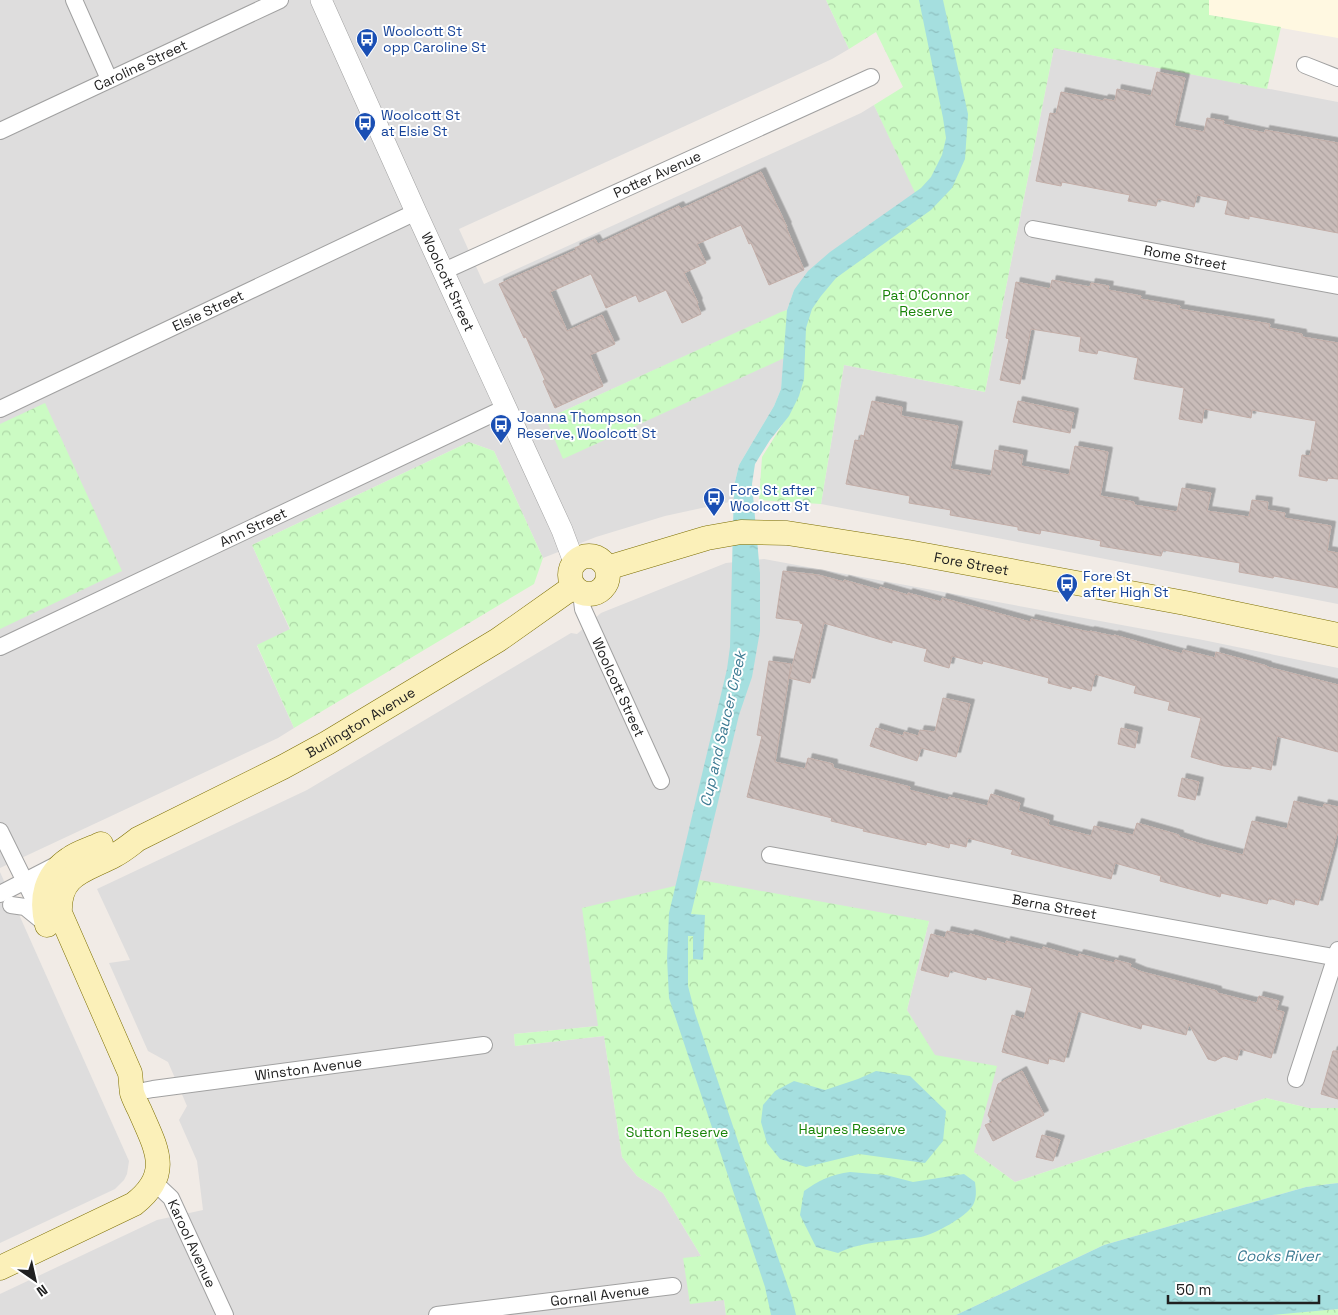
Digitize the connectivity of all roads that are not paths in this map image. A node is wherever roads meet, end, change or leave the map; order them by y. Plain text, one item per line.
1 (74, 0) edge
2 (280, 0) edge
3 (321, 0) edge
4 (1304, 65) dead end
5 (870, 77) dead end
6 (1338, 78) edge
7 (109, 79) junction
8 (0, 131) edge
9 (416, 212) junction
10 (1033, 229) dead end
11 (444, 271) junction
12 (1338, 286) edge
13 (505, 408) junction
14 (0, 409) edge
15 (574, 562) junction
16 (607, 568) junction
17 (577, 590) junction
18 (1338, 635) edge
19 (0, 647) edge
20 (661, 781) dead end
21 (0, 831) edge
22 (138, 839) junction
23 (770, 855) dead end
24 (43, 889) junction
25 (4, 903) edge
26 (46, 924) junction
27 (1337, 955) edge
28 (484, 1045) dead end
29 (1296, 1080) dead end
30 (132, 1094) junction
31 (154, 1182) junction
32 (0, 1268) edge
33 (673, 1286) dead end
34 (224, 1315) edge
35 (437, 1315) edge

1 - 7 street
2 - 7 street, Caroline Street
3 - 9 street, Woolcott Street
4 - 6 street
5 - 11 street, Potter Avenue
7 - 8 street, Caroline Street
9 - 11 street, Woolcott Street
9 - 14 street, Elsie Street
10 - 12 street, Rome Street
11 - 13 street, Woolcott Street
13 - 15 street, Woolcott Street
13 - 19 street, Ann Street
15 - 16 main road
15 - 17 main road
16 - 17 main road
16 - 18 main road, Fore Street
17 - 20 street, Woolcott Street
17 - 22 main road, Burlington Avenue
21 - 24 street
22 - 24 main road, Burlington Avenue
22 - 24 main road, Burlington Avenue
23 - 27 street, Berna Street
24 - 25 street, Burlington Avenue
24 - 26 main road
24 - 30 main road
25 - 26 street, Burlington Avenue
26 - 30 main road
27 - 29 street
28 - 30 street, Winston Avenue
30 - 31 main road
31 - 32 main road
31 - 34 street, Karool Avenue
33 - 35 street, Gornall Avenue

